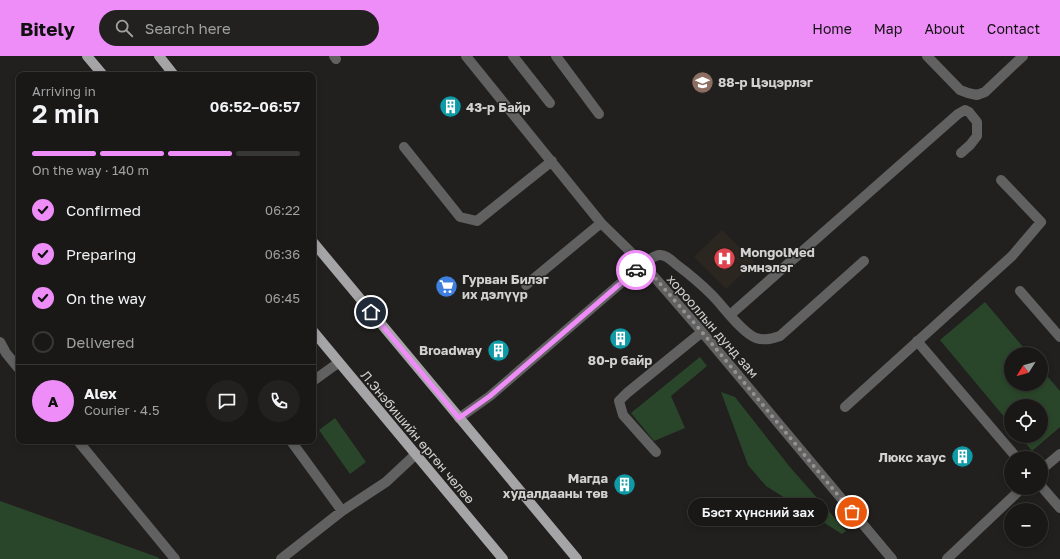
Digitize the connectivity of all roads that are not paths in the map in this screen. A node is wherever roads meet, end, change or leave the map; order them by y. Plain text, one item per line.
1 (87, 56) edge
2 (159, 56) edge
3 (466, 56) edge
4 (513, 56) edge
5 (556, 56) edge
6 (927, 56) edge
7 (1023, 56) edge
8 (100, 72) edge
9 (172, 72) edge
10 (550, 103) dead end
11 (600, 114) dead end
12 (404, 147) dead end
13 (961, 152) dead end
14 (552, 161) junction
15 (1001, 180) dead end
16 (602, 223) junction
17 (316, 246) edge
18 (864, 261) dead end
19 (643, 264) junction
20 (526, 285) dead end
21 (1020, 291) dead end
22 (730, 314) junction
23 (702, 332) junction
24 (316, 335) edge
25 (1060, 337) edge
26 (917, 341) junction
27 (0, 342) edge
28 (3, 355) edge
29 (338, 362) junction
30 (16, 366) edge
31 (316, 379) edge
32 (845, 407) dead end
33 (459, 418) junction
34 (80, 444) edge
35 (293, 444) edge
36 (1011, 451) edge
37 (656, 452) dead end
38 (416, 454) junction
39 (1060, 454) edge
40 (1048, 464) edge
41 (1048, 494) edge
42 (1015, 495) edge
43 (1060, 508) edge
44 (342, 511) junction
45 (285, 558) edge
46 (175, 559) edge
47 (503, 559) edge
48 (577, 559) edge
49 (892, 559) edge
50 (946, 559) edge

1 - 8 main road
2 - 9 main road
3 - 14 street, хорооллын дунд зам
4 - 10 street
5 - 11 street
6 - 7 street
12 - 14 street
13 - 22 street
14 - 16 street, хорооллын дунд зам
15 - 26 street
16 - 19 street, хорооллын дунд зам
16 - 20 street
17 - 33 main road
18 - 22 street
19 - 22 street
19 - 23 street, хорооллын дунд зам
19 - 33 street
21 - 25 street
23 - 37 street
23 - 49 street, хорооллын дунд зам
24 - 29 main road, Л.Энэбишийн өргөн чөлөө
26 - 32 street
26 - 36 street
27 - 28 street
28 - 30 street
29 - 31 street
29 - 38 main road, Л.Энэбишийн өргөн чөлөө
33 - 48 main road
34 - 46 street
35 - 44 street
38 - 44 street
38 - 47 main road, Л.Энэбишийн өргөн чөлөө
39 - 40 street
41 - 43 street
42 - 50 street
44 - 45 street

